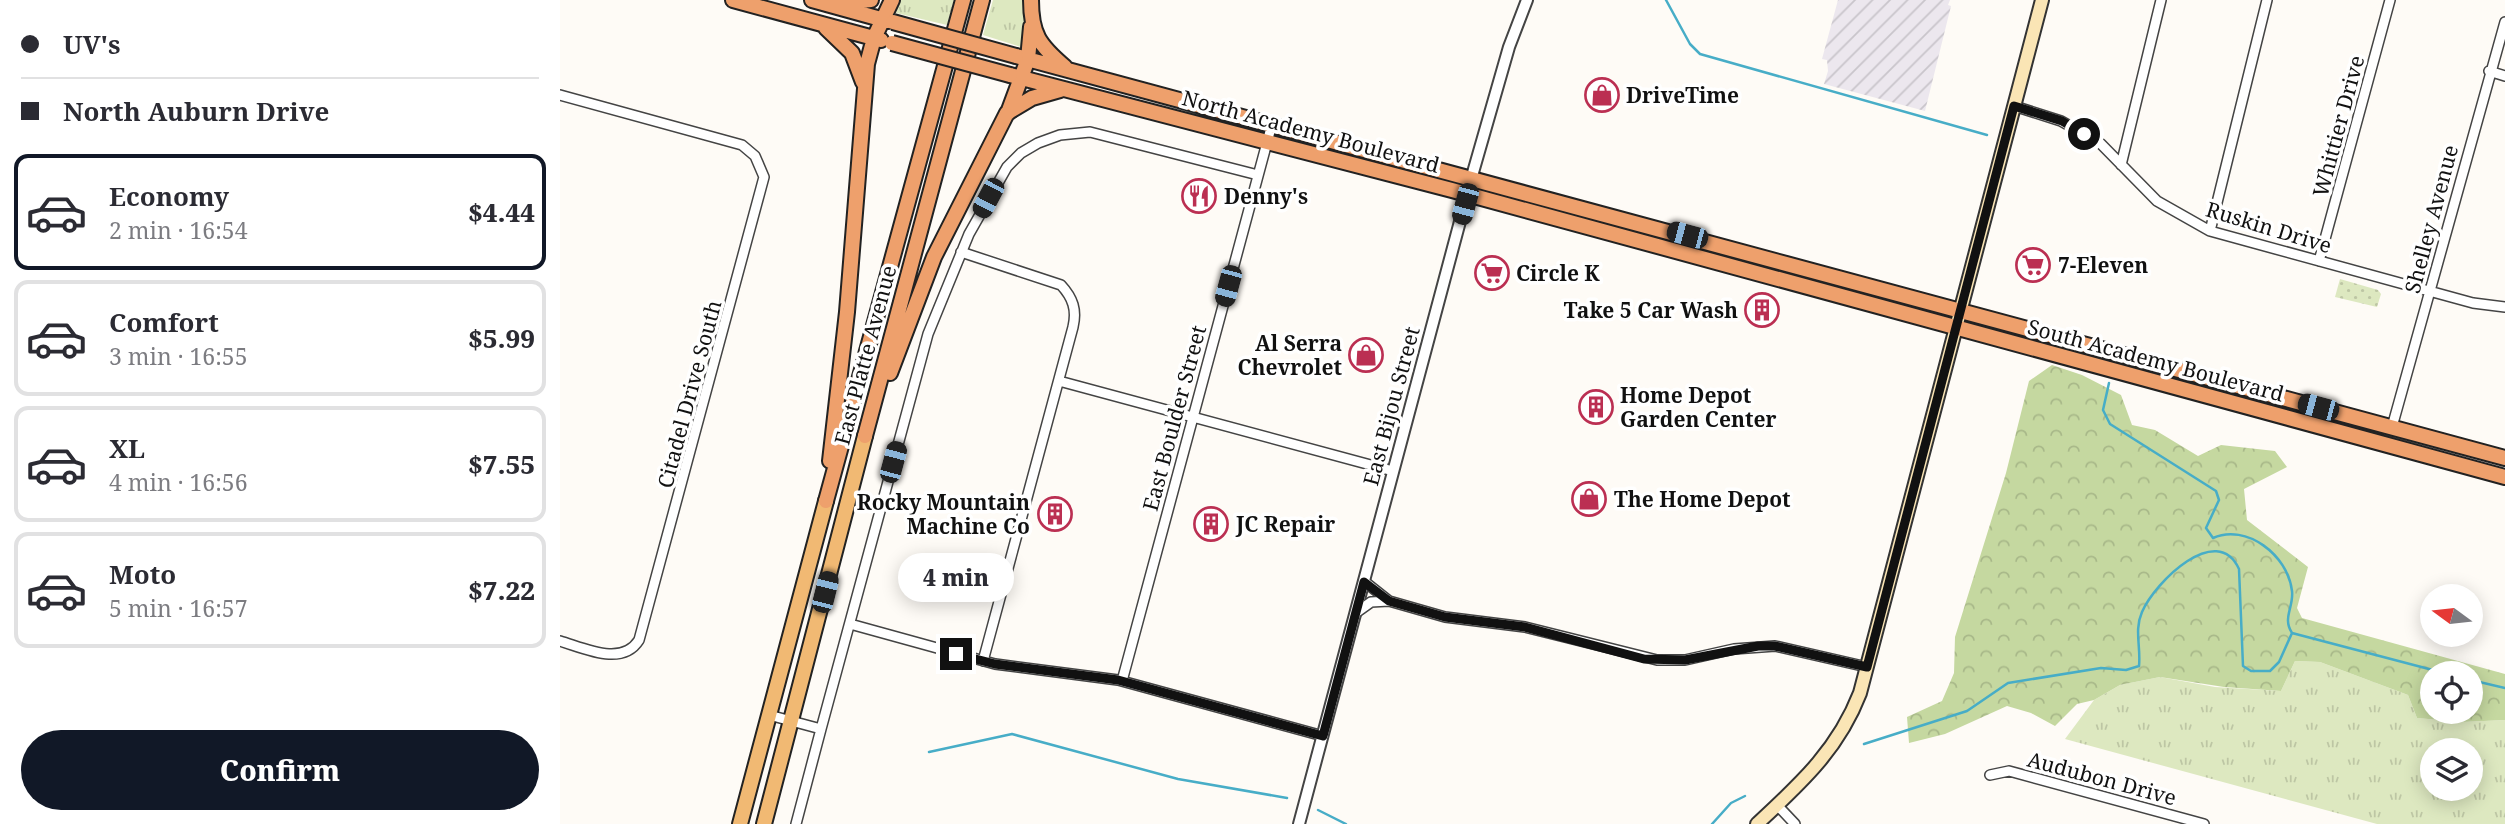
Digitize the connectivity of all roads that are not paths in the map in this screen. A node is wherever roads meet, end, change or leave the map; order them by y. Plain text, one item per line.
1 (733, 0) edge
2 (812, 0) edge
3 (871, 0) edge
4 (892, 0) edge
5 (963, 0) edge
6 (982, 0) edge
7 (1031, 0) edge
8 (1527, 0) edge
9 (2042, 0) edge
10 (2161, 0) edge
11 (2267, 0) edge
12 (2390, 0) edge
13 (828, 4) junction
14 (888, 21) junction
15 (2505, 22) edge
16 (822, 24) junction
17 (1031, 27) junction
18 (874, 38) junction
19 (1022, 57) junction
20 (1069, 70) junction
21 (2489, 71) junction
22 (1016, 76) junction
23 (2505, 76) edge
24 (865, 87) junction
25 (1063, 89) junction
26 (560, 95) edge
27 (2014, 106) junction
28 (1007, 113) junction
29 (1272, 124) junction
30 (1267, 141) junction
31 (2121, 165) junction
32 (1258, 175) junction
33 (1472, 177) junction
34 (1468, 194) junction
35 (2210, 231) junction
36 (961, 252) junction
37 (2319, 261) junction
38 (2429, 291) junction
39 (2505, 307) edge
40 (1962, 311) junction
41 (1958, 328) junction
42 (1059, 381) junction
43 (1193, 417) junction
44 (2392, 427) junction
45 (865, 436) junction
46 (2505, 458) edge
47 (1394, 471) junction
48 (2505, 477) edge
49 (826, 501) junction
50 (1364, 582) junction
51 (1389, 601) junction
52 (1357, 612) junction
53 (850, 624) junction
54 (560, 641) edge
55 (983, 661) junction
56 (1867, 667) junction
57 (1122, 681) junction
58 (769, 715) junction
59 (792, 721) junction
60 (821, 729) junction
61 (1323, 736) junction
62 (1990, 775) dead end
63 (1777, 805) junction
64 (740, 824) edge
65 (764, 824) edge
66 (796, 824) edge
67 (1299, 824) edge
68 (1757, 824) edge
69 (1795, 824) edge
70 (2204, 824) edge

1 - 16 highway, North Academy Boulevard
2 - 13 highway, North Academy Boulevard
3 - 13 highway
4 - 14 highway
5 - 49 highway, East Platte Avenue
6 - 45 highway, East Platte Avenue
7 - 17 highway
8 - 33 street, East Bijou Street
9 - 27 main road
10 - 31 street
11 - 35 street
12 - 37 street, Whittier Drive
13 - 14 highway, North Academy Boulevard
14 - 18 highway
14 - 19 highway, North Academy Boulevard, bridge
15 - 21 street, Shelley Avenue
16 - 18 highway, North Academy Boulevard
16 - 24 highway
17 - 19 highway
17 - 20 highway
18 - 22 highway, North Academy Boulevard, bridge
18 - 24 highway
19 - 20 highway, North Academy Boulevard
19 - 22 highway
20 - 29 highway, North Academy Boulevard
21 - 23 street
21 - 38 street, Shelley Avenue
22 - 25 highway, North Academy Boulevard
22 - 28 highway
24 - 49 highway
25 - 28 highway
25 - 30 highway, North Academy Boulevard
26 - 54 street, Citadel Drive South
27 - 31 street, Ruskin Drive
27 - 40 main road
28 - 45 highway
29 - 30 street, East Boulder Street
29 - 33 highway, North Academy Boulevard
30 - 32 street, East Boulder Street
30 - 34 highway, North Academy Boulevard
31 - 35 street, Ruskin Drive
32 - 36 street
32 - 43 street, East Boulder Street
33 - 34 street, East Bijou Street
33 - 40 highway, North Academy Boulevard
34 - 41 highway, North Academy Boulevard
34 - 47 street, East Bijou Street
35 - 37 street, Ruskin Drive
36 - 42 street
36 - 53 street
37 - 38 street, Ruskin Drive
38 - 39 street, Ruskin Drive
38 - 44 street, Shelley Avenue
40 - 41 main road
40 - 44 highway, South Academy Boulevard
41 - 48 highway, South Academy Boulevard
41 - 56 main road
42 - 43 street
42 - 55 street
43 - 47 street
43 - 57 street, East Boulder Street
44 - 46 highway, South Academy Boulevard
45 - 59 main road, East Platte Avenue
47 - 50 street, East Bijou Street
49 - 58 main road, East Platte Avenue
50 - 51 street
50 - 52 street, East Bijou Street
51 - 52 street
51 - 56 street
52 - 61 street, East Bijou Street
53 - 55 street
53 - 60 street
55 - 57 street
56 - 63 main road
57 - 61 street
58 - 59 street
58 - 64 main road, East Platte Avenue
59 - 60 street
59 - 65 main road, East Platte Avenue
60 - 66 street
61 - 67 street, East Bijou Street
62 - 70 street, Audubon Drive
63 - 68 main road
63 - 69 street

